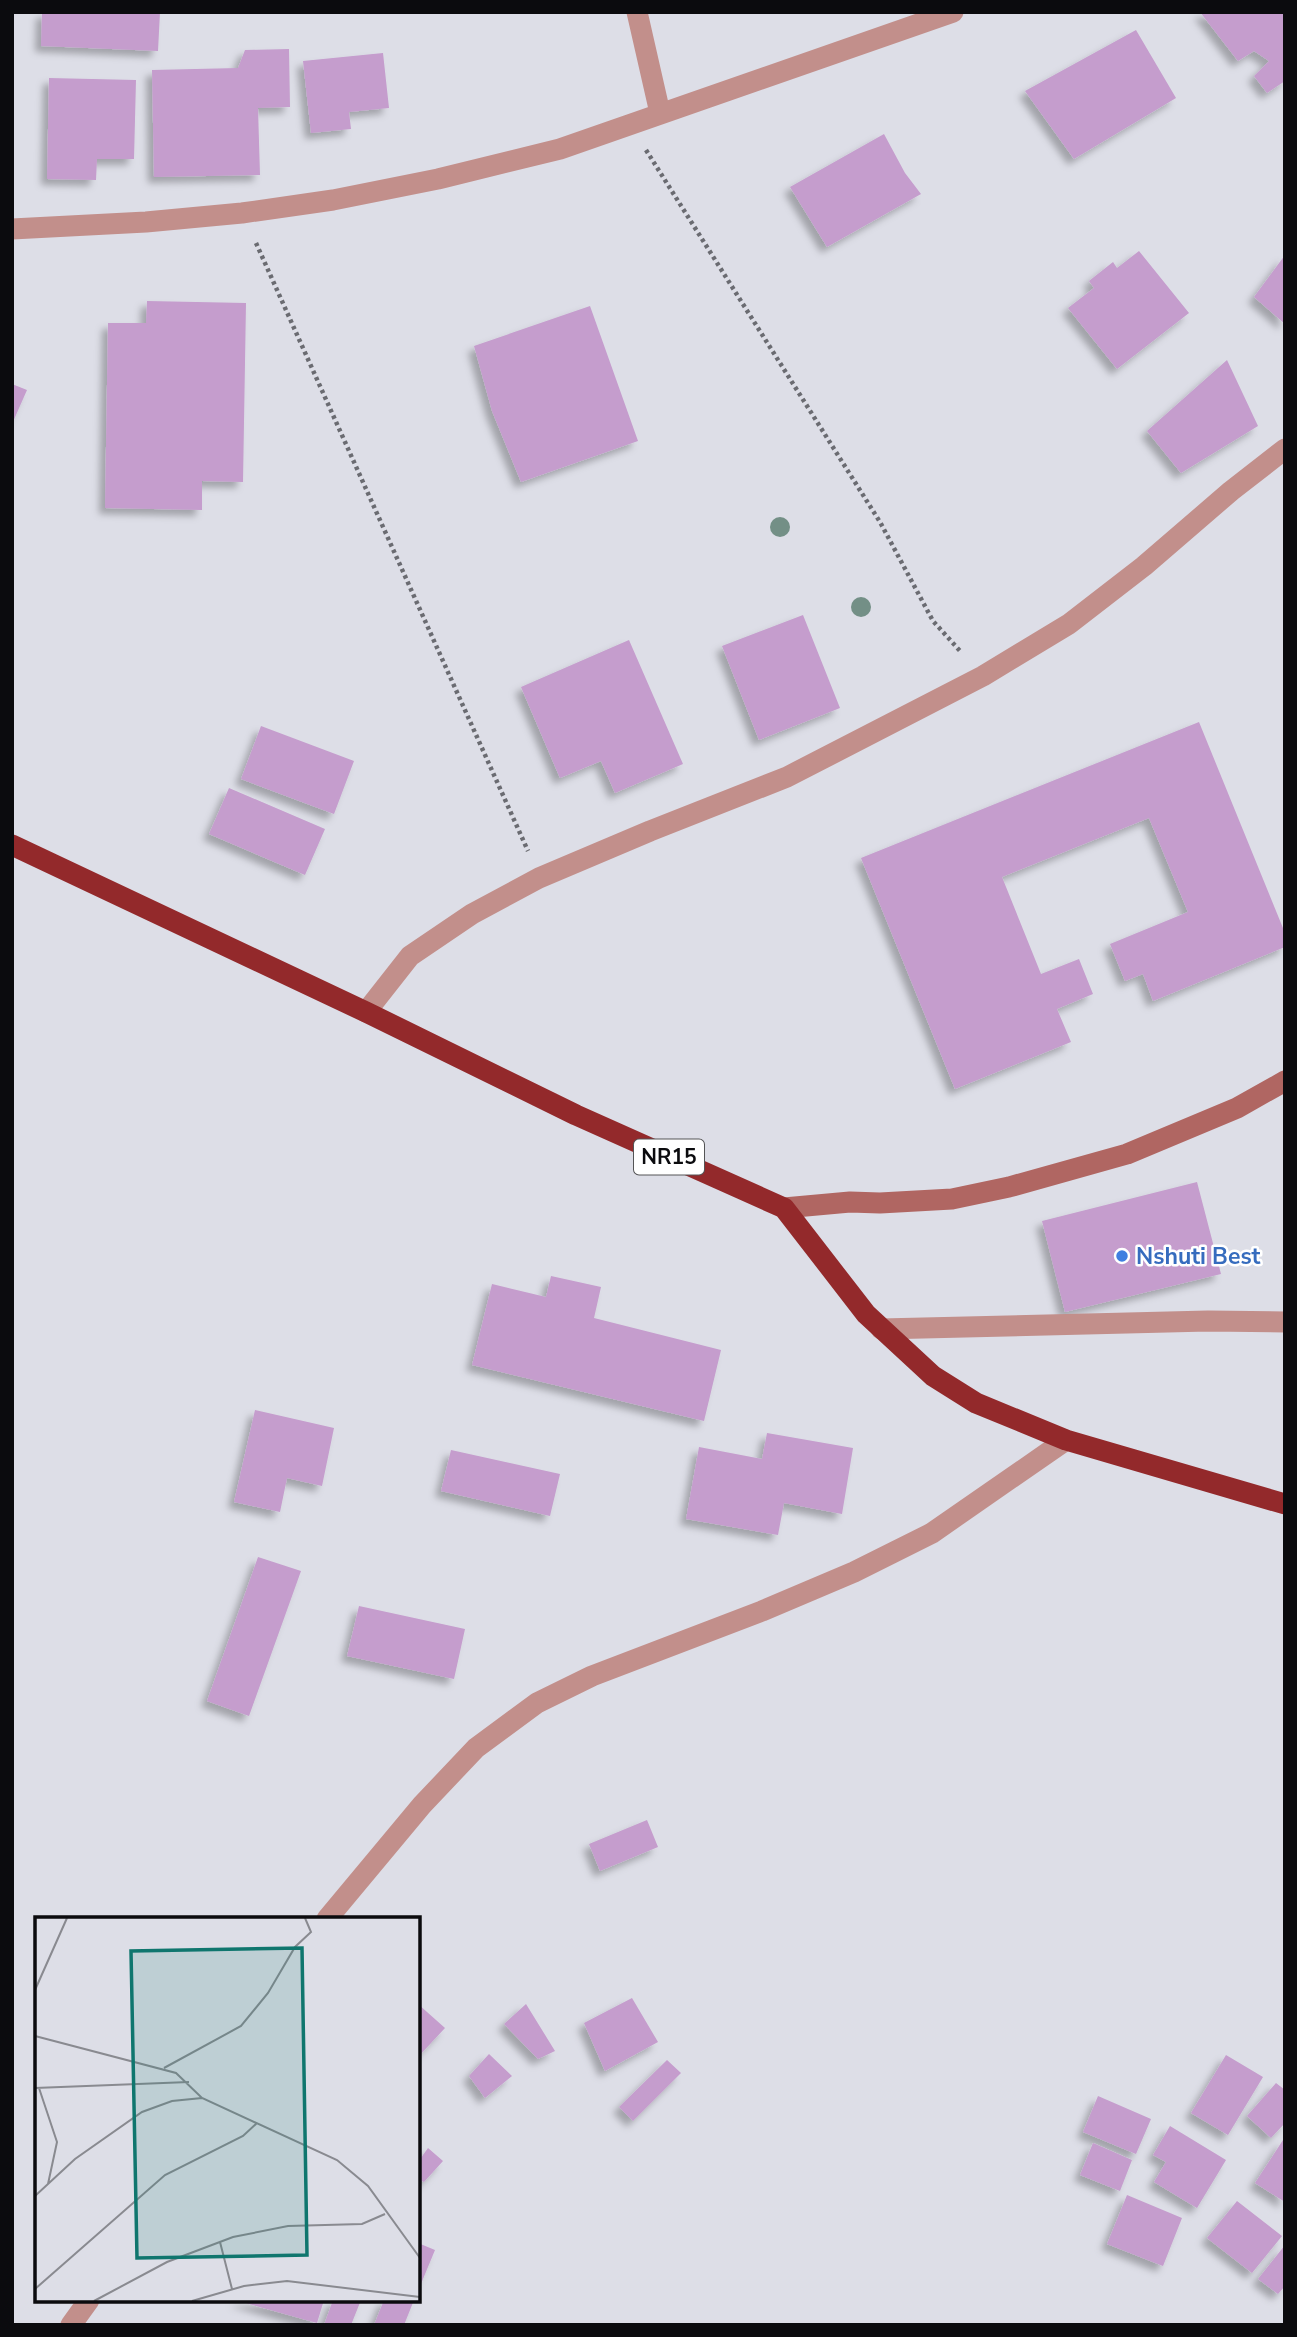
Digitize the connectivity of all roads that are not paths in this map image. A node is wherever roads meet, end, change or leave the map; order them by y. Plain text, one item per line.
1 (637, 12) edge
2 (953, 12) edge
3 (660, 113) junction
4 (12, 229) edge
5 (1285, 449) edge
6 (12, 845) edge
7 (366, 1012) junction
8 (1285, 1081) edge
9 (784, 1208) junction
10 (1285, 1322) edge
11 (881, 1329) junction
12 (1066, 1440) junction
13 (1285, 1504) edge
14 (329, 1917) edge
15 (88, 2302) edge
16 (71, 2325) edge

1 - 3 street
2 - 3 street
3 - 4 street
5 - 7 street
6 - 7 highway, NR15
7 - 9 highway, NR15
8 - 9 street
9 - 11 highway, NR15
10 - 11 street
11 - 12 highway, NR15
12 - 13 highway, NR15
12 - 14 street
15 - 16 street

